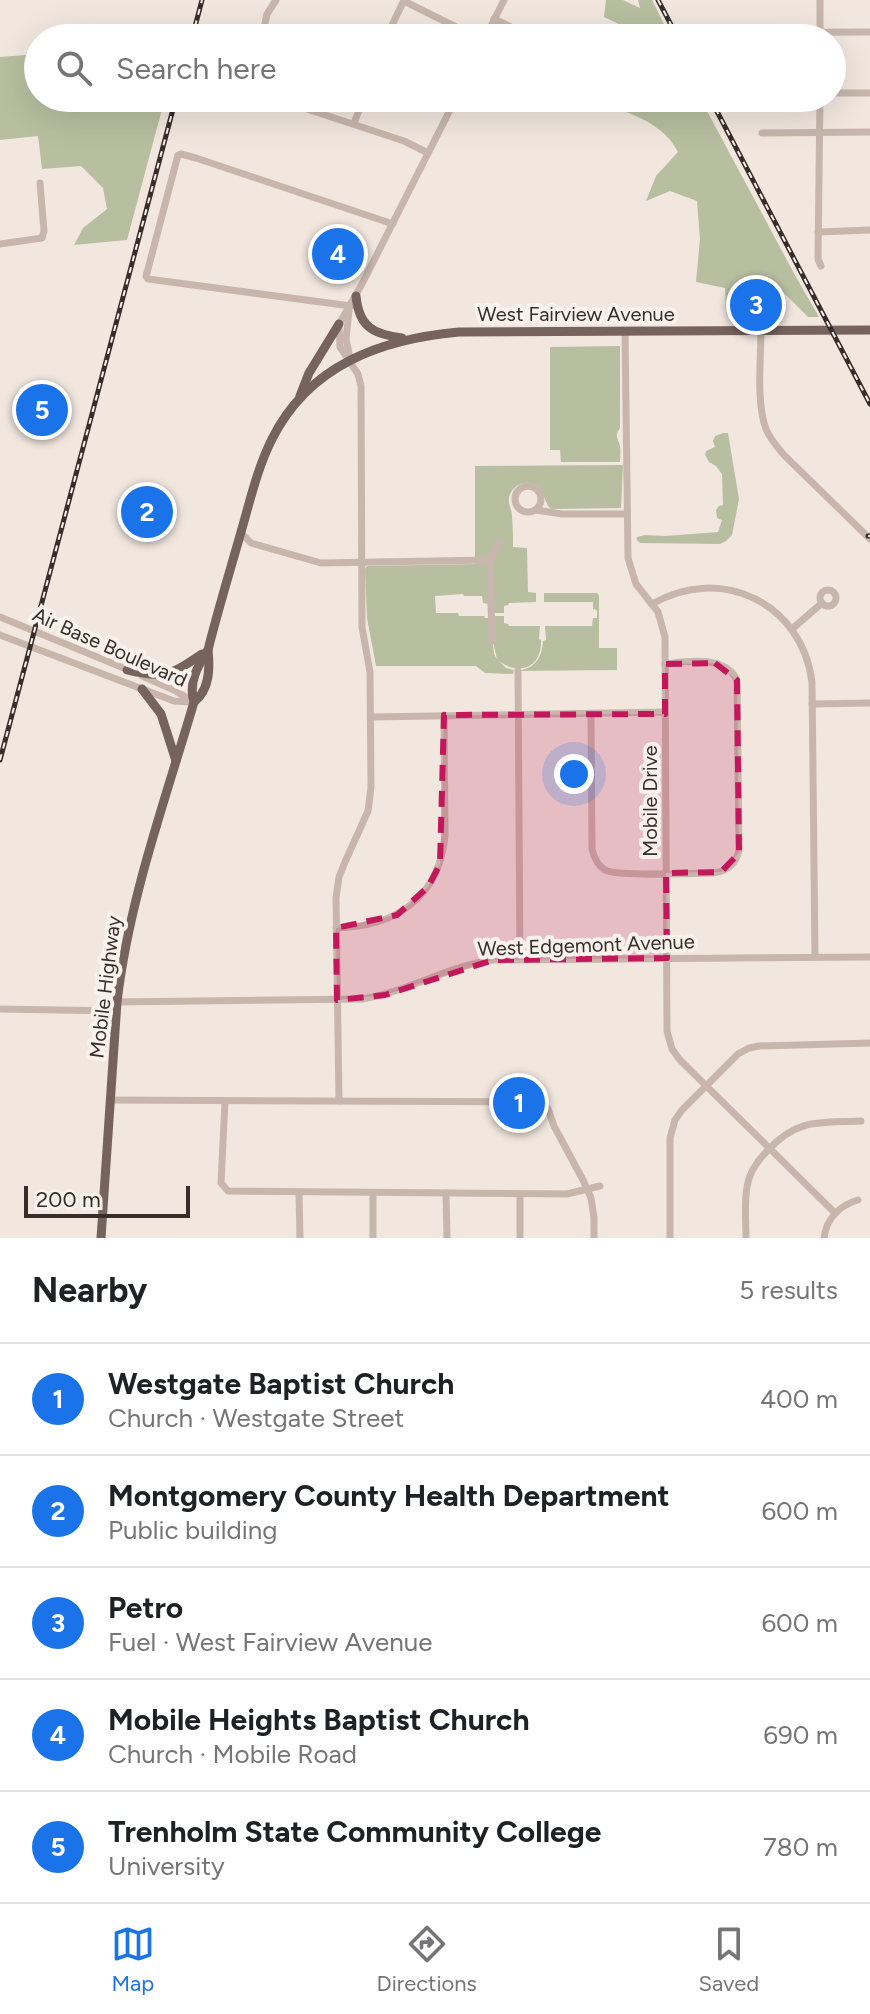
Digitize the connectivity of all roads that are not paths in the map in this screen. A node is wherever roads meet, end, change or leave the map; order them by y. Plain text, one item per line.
1 (276, 0) edge
2 (404, 0) edge
3 (504, 0) edge
4 (820, 0) edge
5 (494, 19) junction
6 (265, 24) edge
7 (393, 24) edge
8 (451, 24) edge
9 (492, 24) edge
10 (505, 24) edge
11 (820, 24) edge
12 (870, 32) edge
13 (846, 33) edge
14 (846, 93) edge
15 (870, 93) edge
16 (317, 112) edge
17 (358, 112) edge
18 (449, 112) edge
19 (820, 112) edge
20 (354, 123) junction
21 (819, 132) junction
22 (870, 132) edge
23 (762, 133) dead end
24 (428, 153) junction
25 (40, 183) dead end
26 (393, 224) junction
27 (870, 230) edge
28 (818, 232) junction
29 (0, 244) edge
30 (821, 266) dead end
31 (352, 304) junction
32 (339, 324) junction
33 (761, 330) junction
34 (870, 330) edge
35 (625, 331) junction
36 (410, 339) junction
37 (350, 360) junction
38 (299, 399) junction
39 (536, 510) dead end
40 (627, 514) junction
41 (241, 533) junction
42 (870, 539) edge
43 (499, 543) dead end
44 (490, 560) junction
45 (362, 563) junction
46 (822, 603) dead end
47 (652, 604) junction
48 (3, 618) edge
49 (792, 629) junction
50 (1, 635) edge
51 (492, 641) dead end
52 (208, 650) junction
53 (665, 664) junction
54 (127, 670) junction
55 (518, 671) dead end
56 (142, 689) junction
57 (194, 702) junction
58 (870, 703) edge
59 (812, 704) junction
60 (665, 712) junction
61 (591, 714) junction
62 (444, 715) junction
63 (518, 715) junction
64 (371, 717) junction
65 (176, 762) junction
66 (666, 873) junction
67 (336, 928) junction
68 (815, 957) junction
69 (870, 957) edge
70 (667, 958) junction
71 (520, 959) junction
72 (337, 1000) junction
73 (117, 1007) junction
74 (0, 1009) edge
75 (870, 1043) edge
76 (706, 1085) junction
77 (110, 1100) junction
78 (225, 1101) junction
79 (339, 1101) junction
80 (861, 1121) dead end
81 (770, 1148) junction
82 (600, 1186) dead end
83 (587, 1190) junction
84 (299, 1193) junction
85 (373, 1193) junction
86 (446, 1193) junction
87 (520, 1194) junction
88 (858, 1200) dead end
89 (835, 1213) junction
90 (101, 1238) edge
91 (300, 1238) edge
92 (373, 1238) edge
93 (447, 1238) edge
94 (520, 1238) edge
95 (594, 1238) edge
96 (670, 1238) edge
97 (746, 1238) edge
98 (824, 1238) edge

1 - 6 street
2 - 7 street
2 - 8 street
3 - 5 street
4 - 11 street
5 - 9 street
5 - 10 street
12 - 13 street
14 - 15 street
16 - 20 street
17 - 20 street
18 - 24 street
19 - 21 street
20 - 24 street
21 - 22 street
21 - 23 street
21 - 28 street
24 - 26 street
25 - 29 street
26 - 31 street
26 - 31 street
27 - 28 street
28 - 30 street
31 - 32 street
31 - 36 main road
31 - 37 street
32 - 37 street
32 - 38 main road
33 - 34 main road, West Fairview Avenue
33 - 35 main road, West Fairview Avenue
33 - 42 street
35 - 36 main road, West Fairview Avenue
35 - 40 street, Mobile Drive
36 - 37 main road, West Fairview Avenue
37 - 38 main road, West Fairview Avenue
37 - 45 street
38 - 41 main road, Mobile Highway
39 - 40 street
40 - 47 street, Mobile Drive
41 - 45 street
41 - 52 main road, Mobile Highway
43 - 44 street
44 - 45 street
44 - 51 street
45 - 64 street
46 - 49 street
47 - 49 street
47 - 53 street, Mobile Drive
48 - 54 street, Air Base Boulevard
49 - 59 street
50 - 56 street, Air Base Boulevard
52 - 54 main road
52 - 57 main road, Mobile Highway
53 - 60 street, Mobile Drive
53 - 66 street
54 - 57 street, Air Base Boulevard
55 - 63 street
56 - 57 street, Air Base Boulevard
56 - 65 main road
57 - 65 main road, Mobile Highway
58 - 59 street
59 - 68 street
60 - 61 street
60 - 66 street, Mobile Drive
61 - 63 street
61 - 66 street
62 - 63 street
62 - 64 street
62 - 67 street
63 - 71 street
64 - 67 street
65 - 73 main road, Mobile Highway
66 - 70 street, Mobile Drive
67 - 72 street
68 - 69 street, West Edgemont Avenue
68 - 70 street, West Edgemont Avenue
70 - 71 street, West Edgemont Avenue
70 - 76 street, Mobile Drive
71 - 72 street, West Edgemont Avenue
72 - 73 street, West Edgemont Avenue
72 - 79 street
73 - 74 street, West Edgemont Avenue
73 - 77 main road, Mobile Highway
75 - 76 street
76 - 81 street, Mobile Drive
76 - 96 street
77 - 78 street
77 - 90 main road, Mobile Highway
78 - 79 street
78 - 84 street
79 - 83 street
80 - 81 street
81 - 89 street, Mobile Drive
81 - 97 street
82 - 83 street
83 - 87 street
83 - 95 street
84 - 85 street
84 - 91 street
85 - 86 street
85 - 92 street
86 - 87 street
86 - 93 street
87 - 94 street
88 - 89 street
89 - 98 street

